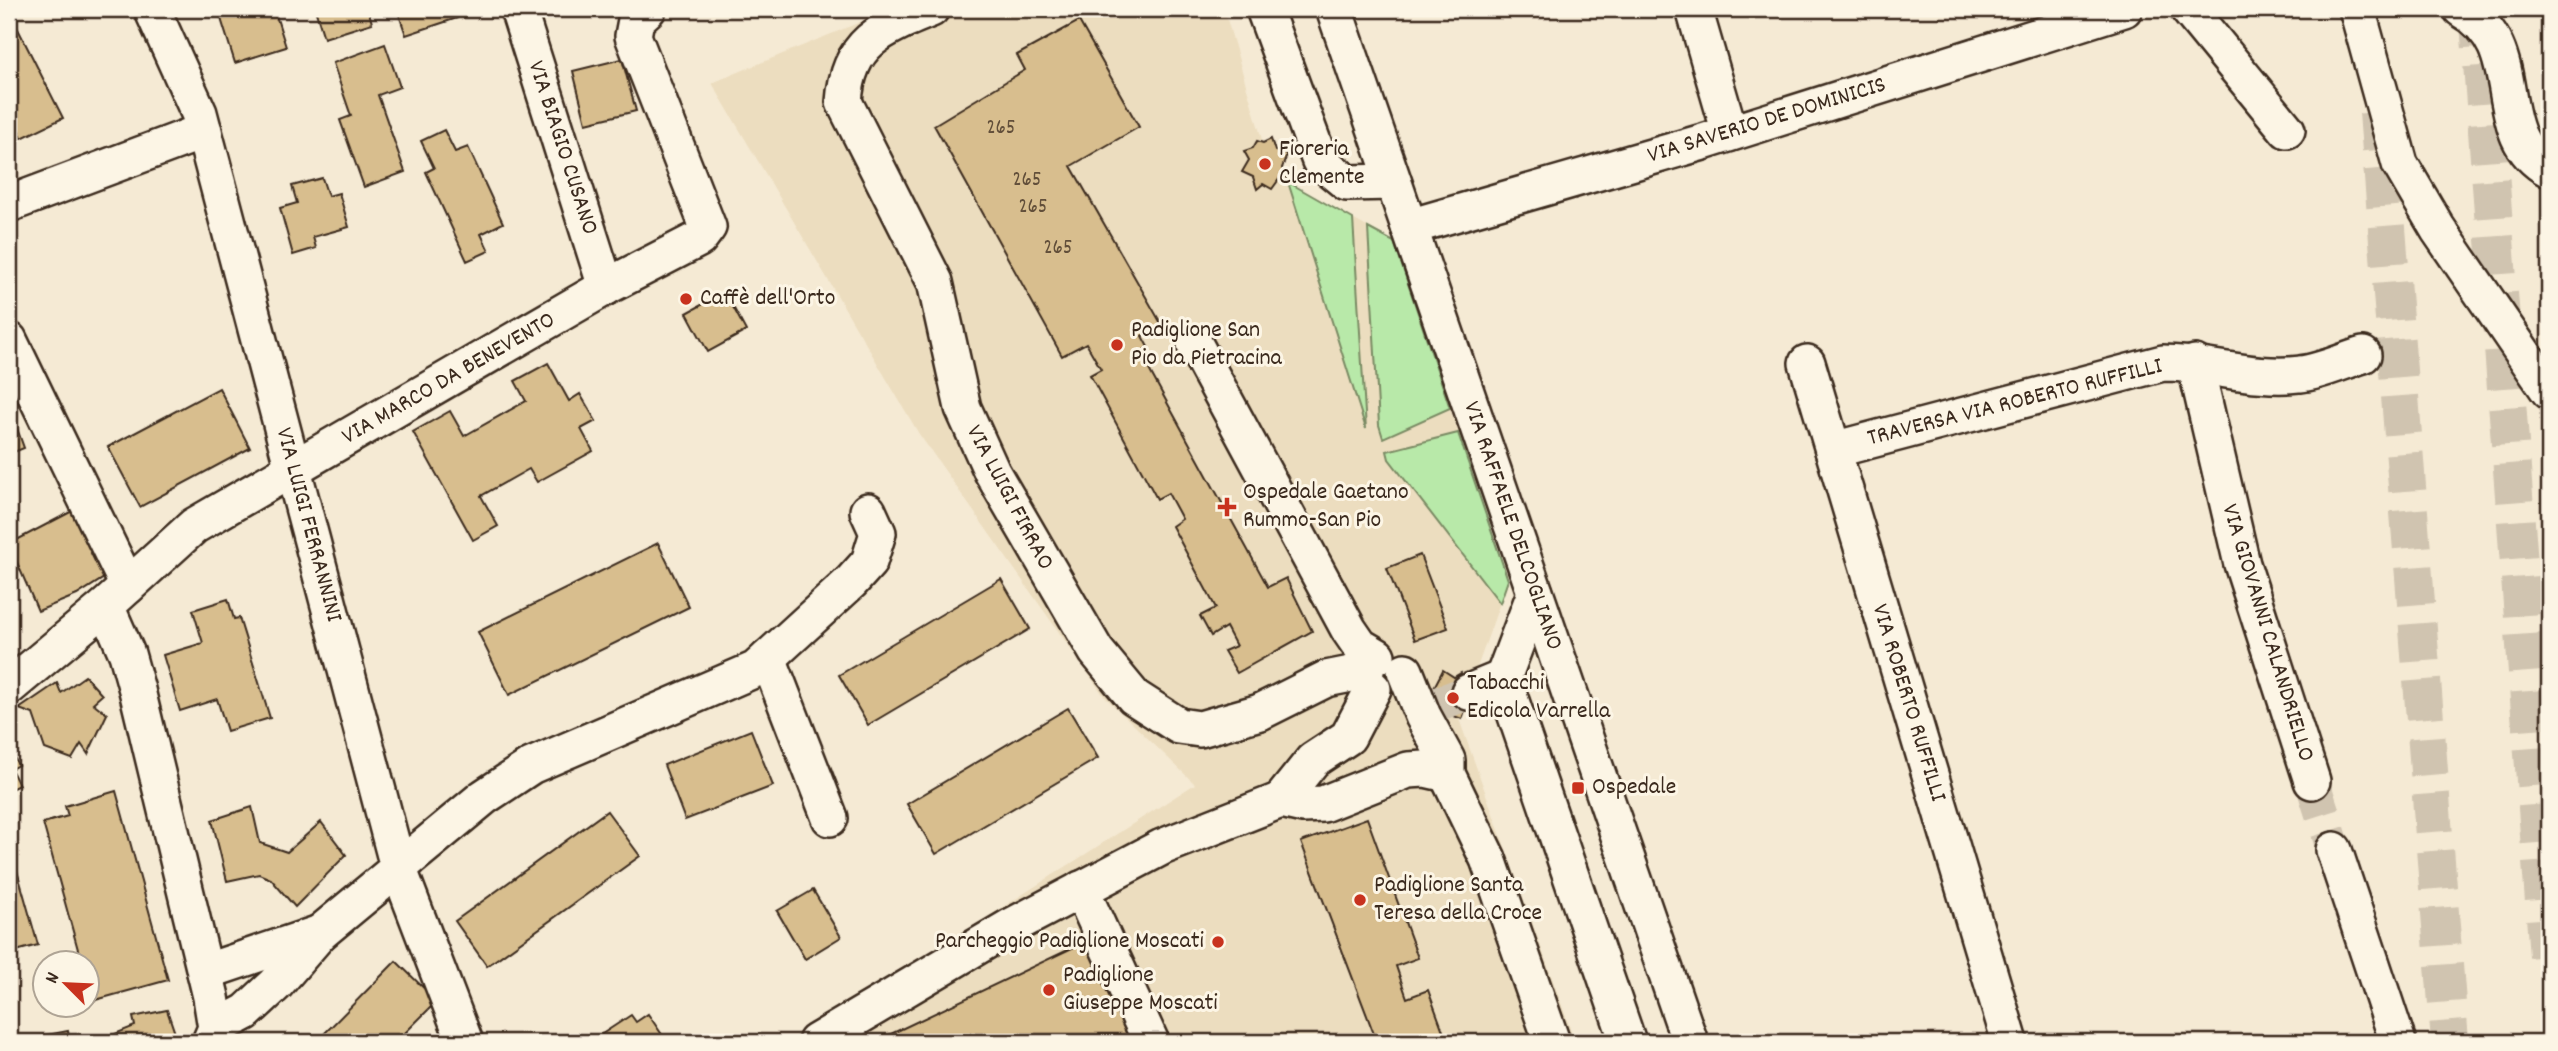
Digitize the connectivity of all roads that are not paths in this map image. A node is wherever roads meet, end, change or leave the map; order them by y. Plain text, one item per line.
1 (152, 9) edge
2 (518, 9) edge
3 (649, 9) edge
4 (931, 9) edge
5 (1264, 9) edge
6 (1334, 9) edge
7 (1694, 9) edge
8 (2124, 9) edge
9 (2188, 9) edge
10 (2357, 9) edge
11 (2461, 9) edge
12 (2287, 130) dead end
13 (204, 131) junction
14 (1730, 133) junction
15 (2549, 169) edge
16 (1393, 182) junction
17 (9, 204) edge
18 (1409, 228) junction
19 (606, 287) junction
20 (9, 340) edge
21 (1195, 345) dead end
22 (2363, 355) dead end
23 (1807, 363) dead end
24 (2195, 363) junction
25 (2549, 390) edge
26 (1833, 450) junction
27 (292, 470) junction
28 (868, 511) dead end
29 (1535, 593) junction
30 (117, 596) junction
31 (768, 658) junction
32 (1380, 672) junction
33 (1503, 678) junction
34 (9, 687) edge
35 (1443, 702) junction
36 (1447, 774) junction
37 (2312, 780) tunnel mouth
38 (1281, 800) junction
39 (830, 818) dead end
40 (2334, 850) tunnel mouth
41 (398, 867) junction
42 (1081, 890) junction
43 (320, 933) junction
44 (205, 972) junction
45 (213, 1035) edge
46 (465, 1042) edge
47 (817, 1042) edge
48 (1151, 1042) edge
49 (1552, 1042) edge
50 (1628, 1042) edge
51 (1690, 1042) edge
52 (2010, 1042) edge
53 (2398, 1042) edge

1 - 13 street, VIA LUIGI FERRANNINI
2 - 19 street, VIA BIAGIO CUSANO
3 - 19 street, VIA MARCO DA BENEVENTO
4 - 32 street, VIA LUIGI FIRRAO
5 - 16 street
6 - 16 street, VIA RAFFAELE DELCOGLIANO
7 - 14 street
8 - 14 street, VIA SAVERIO DE DOMINICIS
9 - 12 street
10 - 25 street
11 - 15 street
13 - 17 street
13 - 27 street, VIA LUIGI FERRANNINI
14 - 18 street, VIA SAVERIO DE DOMINICIS
16 - 18 street, VIA RAFFAELE DELCOGLIANO
18 - 29 street, VIA RAFFAELE DELCOGLIANO
19 - 27 street, VIA MARCO DA BENEVENTO
20 - 30 street
21 - 32 street
22 - 24 street, TRAVERSA VIA ROBERTO RUFFILLI
23 - 26 street, VIA ROBERTO RUFFILLI
24 - 26 street, TRAVERSA VIA ROBERTO RUFFILLI
24 - 37 street, VIA GIOVANNI CALANDRIELLO
26 - 52 street, VIA ROBERTO RUFFILLI
27 - 30 street, VIA MARCO DA BENEVENTO
27 - 41 street, VIA LUIGI FERRANNINI
28 - 31 street
29 - 33 street
29 - 51 street, VIA RAFFAELE DELCOGLIANO
30 - 34 street, VIA MARCO DA BENEVENTO
30 - 44 street
31 - 39 street
31 - 41 street
32 - 35 street
32 - 38 street
33 - 35 street
33 - 50 street
35 - 36 street
36 - 38 street
36 - 49 street
38 - 42 street
40 - 53 street
41 - 43 street
41 - 46 street, VIA LUIGI FERRANNINI
42 - 47 street
42 - 48 street
43 - 44 street
43 - 45 street
44 - 45 street

